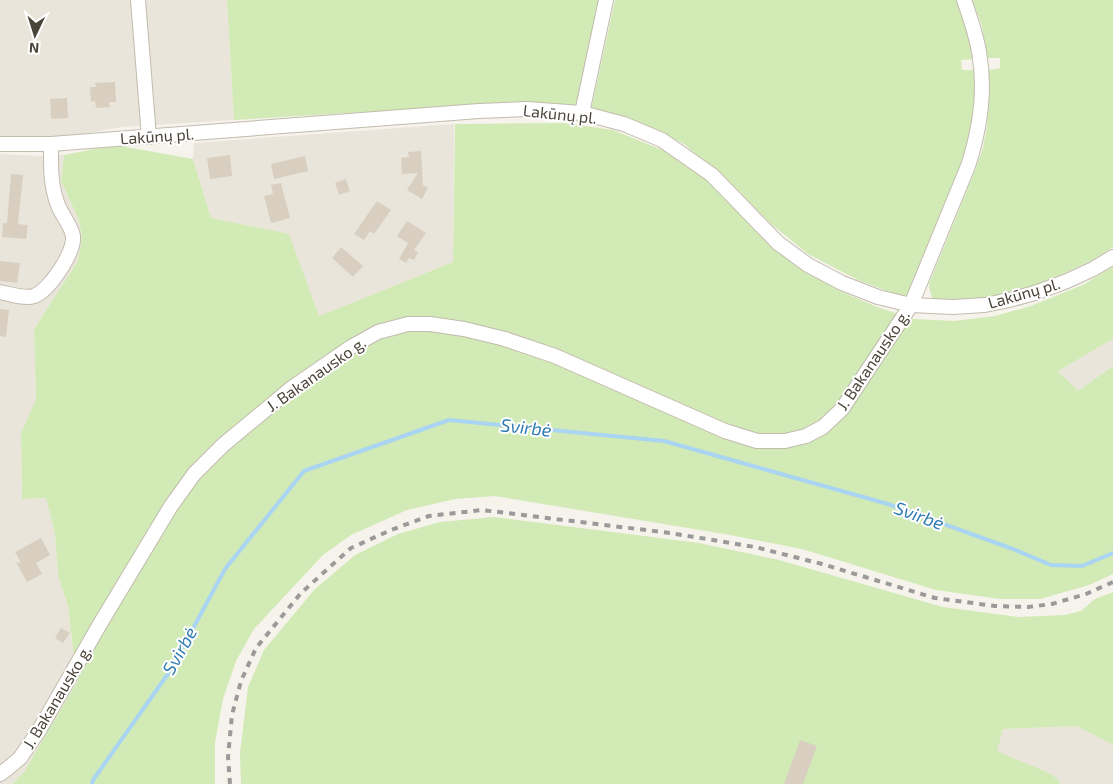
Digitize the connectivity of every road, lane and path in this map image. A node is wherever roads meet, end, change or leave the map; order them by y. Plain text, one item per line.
1 (138, 0) edge
2 (606, 0) edge
3 (964, 0) edge
4 (582, 113) junction
5 (150, 137) junction
6 (0, 144) edge
7 (51, 144) junction
8 (1113, 257) edge
9 (0, 292) edge
10 (911, 305) junction
11 (0, 774) edge

1 - 5 street
2 - 4 street
3 - 10 street, J. Bakanausko g.
4 - 5 street, Lakūnų pl.
4 - 10 street, Lakūnų pl.
5 - 7 street, Lakūnų pl.
6 - 7 street, Lakūnų pl.
7 - 9 street
8 - 10 street, Lakūnų pl.
10 - 11 street, J. Bakanausko g.

